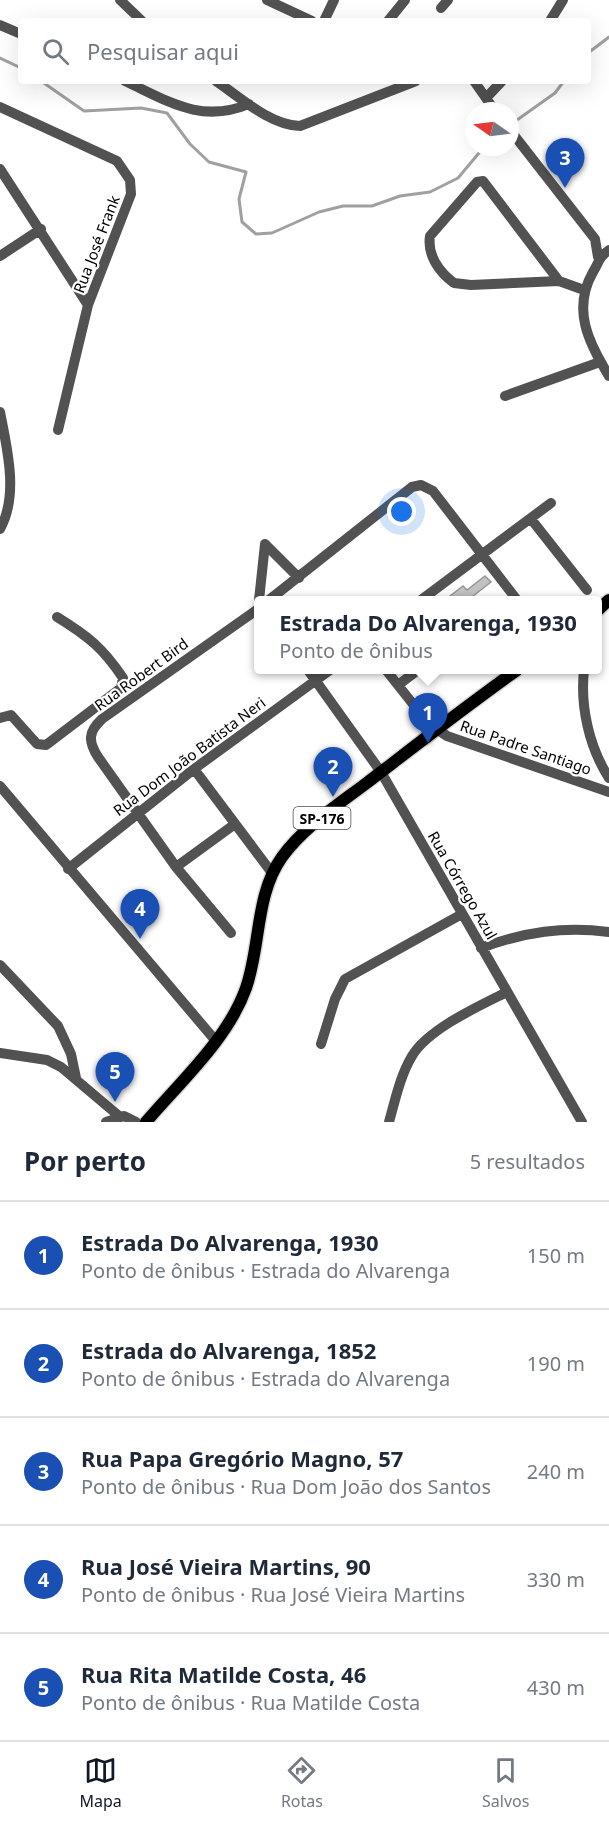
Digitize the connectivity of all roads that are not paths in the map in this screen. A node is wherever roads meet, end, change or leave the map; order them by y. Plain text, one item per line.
1 (120, 0) edge
2 (267, 0) edge
3 (334, 0) edge
4 (405, 0) edge
5 (564, 0) edge
6 (139, 18) edge
7 (306, 18) edge
8 (325, 18) edge
9 (390, 18) edge
10 (552, 18) edge
11 (0, 25) edge
12 (18, 33) edge
13 (132, 84) edge
14 (220, 84) edge
15 (408, 84) edge
16 (476, 84) edge
17 (499, 84) edge
18 (486, 98) junction
19 (489, 102) edge
20 (249, 104) junction
21 (0, 107) edge
22 (519, 141) edge
23 (0, 170) edge
24 (41, 230) junction
25 (609, 250) edge
26 (0, 256) edge
27 (598, 258) junction
28 (559, 280) junction
29 (584, 290) junction
30 (88, 305) junction
31 (600, 362) junction
32 (609, 376) edge
33 (505, 396) dead end
34 (0, 412) edge
35 (58, 430) dead end
36 (551, 502) dead end
37 (531, 519) junction
38 (0, 529) edge
39 (483, 555) junction
40 (299, 578) junction
41 (587, 590) dead end
42 (259, 596) edge
43 (274, 596) edge
44 (427, 596) edge
45 (512, 596) edge
46 (254, 612) edge
47 (57, 617) dead end
48 (312, 674) edge
49 (324, 674) edge
50 (390, 674) edge
51 (412, 674) edge
52 (510, 674) edge
53 (584, 674) edge
54 (316, 680) junction
55 (398, 685) junction
56 (0, 718) edge
57 (435, 729) junction
58 (194, 769) junction
59 (381, 772) junction
60 (609, 778) edge
61 (0, 786) edge
62 (609, 792) edge
63 (138, 812) junction
64 (235, 824) junction
65 (176, 867) junction
66 (68, 869) junction
67 (272, 873) junction
68 (462, 914) junction
69 (609, 932) edge
70 (231, 933) dead end
71 (481, 948) junction
72 (0, 964) edge
73 (507, 992) junction
74 (216, 1040) junction
75 (321, 1044) dead end
76 (0, 1053) edge
77 (76, 1078) junction
78 (119, 1116) junction
79 (106, 1122) edge
80 (136, 1122) edge
81 (146, 1122) edge
82 (389, 1122) edge
83 (582, 1122) edge

1 - 6 street
2 - 7 street
3 - 8 street
4 - 9 street
5 - 10 street
11 - 12 street
13 - 20 street
14 - 20 street
15 - 20 street
16 - 18 street
17 - 18 street
18 - 19 street
21 - 30 street, Rua José Frank
22 - 27 street
23 - 24 street
24 - 26 street
24 - 30 street
25 - 27 street
27 - 29 street
28 - 28 street
28 - 29 street
29 - 31 street
30 - 35 street, Rua José Frank
31 - 32 street
31 - 33 street
34 - 38 street
36 - 37 street
37 - 39 street
37 - 41 street
39 - 40 street
39 - 44 street
39 - 45 street
40 - 42 street
40 - 43 street
46 - 63 street, Rua Robert Bird
47 - 56 street
48 - 54 street, Rua Córrego Azul
49 - 54 street, Rua Dom João Batista Neri
50 - 55 street
51 - 55 street
52 - 57 main road, SP-176
53 - 60 street
54 - 58 street, Rua Dom João Batista Neri
54 - 59 street, Rua Córrego Azul
55 - 57 street
57 - 59 main road, SP-176
57 - 62 street, Rua Padre Santiago
58 - 63 street, Rua Dom João Batista Neri
58 - 64 street
59 - 67 main road, SP-176
59 - 68 street, Rua Córrego Azul
61 - 66 street
63 - 65 street, Rua Robert Bird
63 - 66 street, Rua Dom João Batista Neri
64 - 65 street
64 - 67 street
65 - 70 street, Rua Robert Bird
66 - 74 street
67 - 74 main road, SP-176
68 - 71 street, Rua Córrego Azul
68 - 75 street
69 - 71 street
71 - 73 street, Rua Córrego Azul
72 - 77 street
73 - 82 street
73 - 83 street, Rua Córrego Azul
74 - 81 main road, SP-176
76 - 77 street
77 - 78 street
78 - 79 street
78 - 80 street

